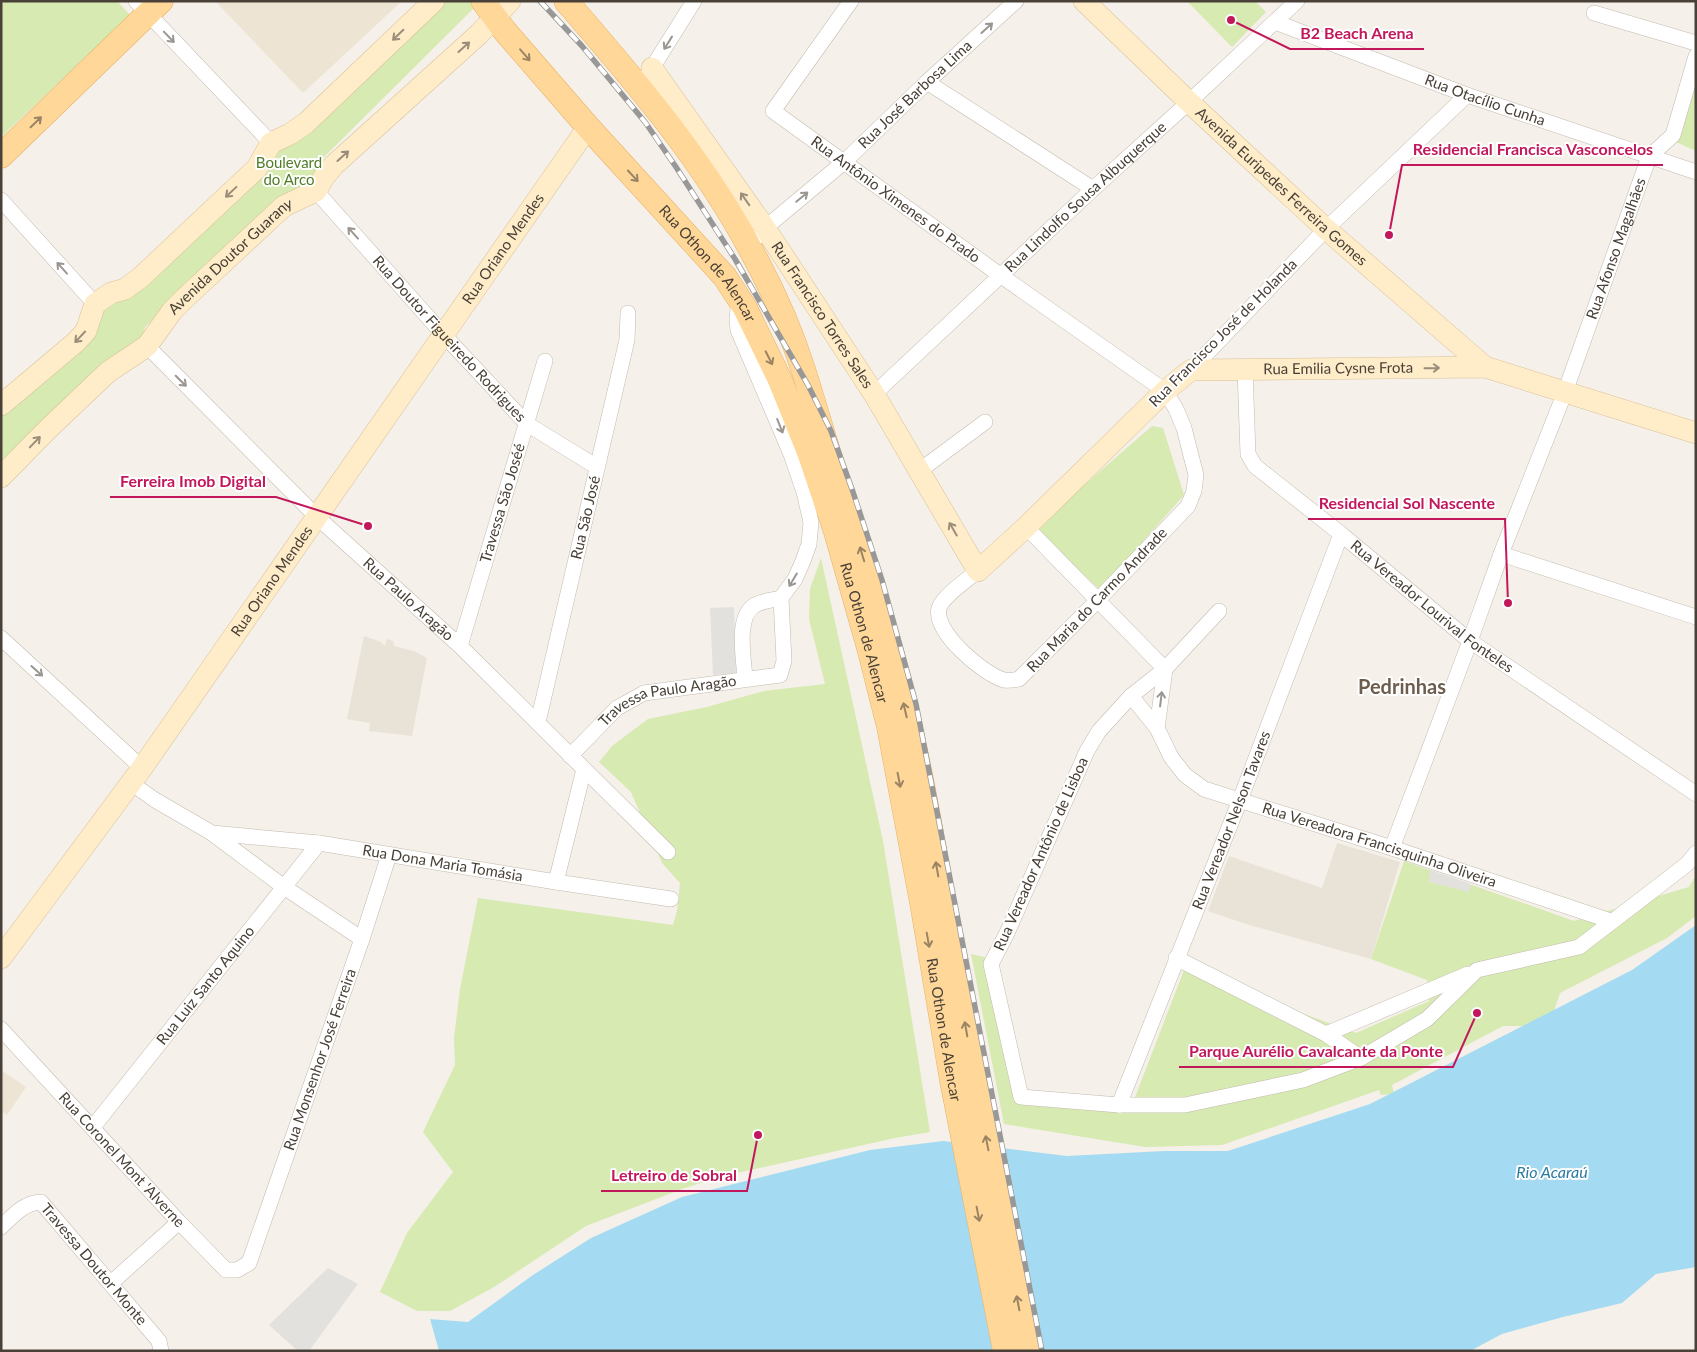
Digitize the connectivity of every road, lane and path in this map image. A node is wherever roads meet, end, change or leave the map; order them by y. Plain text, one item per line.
1 (434, 1) edge
2 (566, 1) edge
3 (694, 1) edge
4 (851, 1) edge
5 (1016, 1) edge
6 (1084, 1) edge
7 (1297, 1) edge
8 (148, 5) edge
9 (496, 7) edge
10 (1594, 13) dead end
11 (1275, 22) junction
12 (1696, 43) edge
13 (1696, 56) edge
14 (652, 68) junction
15 (927, 82) junction
16 (640, 88) junction
17 (1467, 95) junction
18 (1189, 102) junction
19 (588, 127) junction
20 (271, 143) junction
21 (1, 156) edge
22 (1649, 157) junction
23 (844, 162) junction
24 (1696, 172) edge
25 (1093, 189) junction
26 (316, 191) junction
27 (1, 200) edge
28 (765, 228) junction
29 (1326, 230) junction
30 (750, 249) junction
31 (1000, 275) junction
32 (739, 299) junction
33 (95, 304) junction
34 (628, 313) dead end
35 (443, 334) junction
36 (147, 346) junction
37 (545, 361) dead end
38 (1485, 367) junction
39 (1191, 370) junction
40 (1245, 370) junction
41 (1165, 391) junction
42 (1565, 392) junction
43 (874, 394) junction
44 (1, 405) edge
45 (985, 422) dead end
46 (527, 424) junction
47 (1696, 433) edge
48 (598, 467) junction
49 (920, 472) junction
50 (1, 477) edge
51 (317, 517) junction
52 (1026, 527) junction
53 (1341, 534) junction
54 (1501, 554) junction
55 (978, 571) junction
56 (781, 598) junction
57 (1098, 600) junction
58 (1219, 611) dead end
59 (1696, 618) edge
60 (1, 638) edge
61 (1470, 641) junction
62 (460, 646) junction
63 (1164, 669) junction
64 (744, 679) junction
65 (1130, 696) junction
66 (538, 722) junction
67 (1157, 728) junction
68 (570, 756) junction
69 (584, 769) junction
70 (137, 776) junction
71 (1696, 794) edge
72 (1240, 800) junction
73 (212, 833) junction
74 (318, 843) junction
75 (1392, 848) junction
76 (668, 852) dead end
77 (1696, 854) edge
78 (389, 855) junction
79 (556, 882) junction
80 (284, 886) junction
81 (671, 898) dead end
82 (1610, 921) junction
83 (362, 939) junction
84 (1, 958) edge
85 (1176, 958) junction
86 (1477, 970) junction
87 (1, 1029) edge
88 (1326, 1034) junction
89 (1361, 1058) junction
90 (963, 1079) junction
91 (1119, 1105) junction
92 (93, 1127) junction
93 (179, 1222) junction
94 (1, 1227) edge
95 (249, 1264) joint
96 (111, 1283) junction
97 (160, 1346) edge
98 (1005, 1351) edge
99 (1028, 1351) edge

1 -> 20 main road
2 - 16 main road, Rua Othon de Alencar
3 -> 14 street
4 - 23 street, Rua Antônio Ximenes do Prado
15 -> 5 street, Rua José Barbosa Lima
6 - 18 main road, Avenida Euripedes Ferreira Gomes
7 - 11 street, Rua Lindolfo Sousa Albuquerque
8 -> 20 street
21 -> 8 main road
9 -> 19 main road, Rua Othon de Alencar
26 -> 9 main road
10 - 12 street
11 - 17 street, Rua Otacílio Cunha
11 - 18 street, Rua Lindolfo Sousa Albuquerque
13 - 22 street, Rua Afonso Magalhães
14 - 16 street
28 -> 14 main road, Rua Francisco Torres Sales
15 - 23 street, Rua José Barbosa Lima
15 - 25 street
16 - 30 main road, Rua Othon de Alencar
17 - 22 street, Rua Otacílio Cunha
17 - 29 street, Rua Francisco José de Holanda
18 - 25 street, Rua Lindolfo Sousa Albuquerque
18 - 29 main road, Avenida Euripedes Ferreira Gomes
19 -> 32 main road, Rua Othon de Alencar
19 - 35 main road, Rua Oriano Mendes
20 -> 33 main road
22 - 24 street, Rua Otacílio Cunha
22 - 42 street, Rua Afonso Magalhães
28 -> 23 street, Rua José Barbosa Lima
23 - 31 street, Rua Antônio Ximenes do Prado
25 - 31 street, Rua Lindolfo Sousa Albuquerque
35 -> 26 street, Rua Doutor Figueiredo Rodrigues
26 - 36 main road, Avenida Doutor Guarany
33 -> 27 street
28 - 30 street, Rua José Barbosa Lima
28 - 43 main road, Rua Francisco Torres Sales
29 - 38 main road, Avenida Euripedes Ferreira Gomes
29 - 39 street, Rua Francisco José de Holanda
90 -> 30 main road, Rua Othon de Alencar
31 - 41 street, Rua Antônio Ximenes do Prado
31 - 43 street, Rua Lindolfo Sousa Albuquerque
32 -> 56 street
32 -> 90 main road, Rua Othon de Alencar
33 -> 44 main road
34 - 48 street, Rua São José
35 - 46 street, Rua Doutor Figueiredo Rodrigues
35 - 51 main road, Rua Oriano Mendes
50 -> 36 main road, Avenida Doutor Guarany
36 -> 51 street, Rua Paulo Aragão
37 - 46 street, Travessa São Joséé
40 -> 38 main road, Rua Emilia Cysne Frota
38 - 42 main road
39 - 40 main road, Rua Emilia Cysne Frota
39 - 41 main road, Rua Francisco José de Holanda
40 - 53 street, Rua Vereador Lourival Fonteles
41 - 52 main road, Rua Francisco José de Holanda
41 - 57 street, Rua Maria do Carmo Andrade
42 - 47 main road
42 - 54 street, Rua Afonso Magalhães
43 - 49 main road, Rua Francisco Torres Sales
45 - 49 street
46 - 48 street, Rua Doutor Figueiredo Rodrigues
46 - 62 street, Travessa São Joséé
48 - 66 street, Rua São José
55 -> 49 main road, Rua Francisco Torres Sales
51 - 62 street, Rua Paulo Aragão
51 - 70 main road, Rua Oriano Mendes
52 - 55 main road, Rua Francisco José de Holanda
52 - 57 street
53 - 61 street, Rua Vereador Lourival Fonteles
53 - 72 street, Rua Vereador Nelson Tavares
54 - 59 street
54 - 61 street, Rua Afonso Magalhães
55 - 57 street, Rua Maria do Carmo Andrade
56 - 64 street
56 - 64 street, Travessa Paulo Aragão
57 - 63 street
58 - 63 street, Rua Vereador Antônio de Lisboa
60 -> 70 street, Rua Dona Maria Tomásia
61 - 71 street, Rua Vereador Lourival Fonteles
61 - 75 street, Rua Afonso Magalhães
62 - 66 street, Rua Paulo Aragão
63 - 65 street, Rua Vereador Antônio de Lisboa
67 -> 63 street
64 - 68 street, Travessa Paulo Aragão
65 - 67 street, Rua Vereadora Francisquinha Oliveira
65 - 91 street, Rua Vereador Antônio de Lisboa
66 - 68 street, Rua Paulo Aragão
67 - 72 street, Rua Vereadora Francisquinha Oliveira
68 - 69 street, Rua Paulo Aragão
69 - 76 street, Rua Paulo Aragão
69 - 79 street
70 - 73 street, Rua Dona Maria Tomásia
70 - 84 main road, Rua Oriano Mendes
72 - 75 street, Rua Vereadora Francisquinha Oliveira
72 - 85 street, Rua Vereador Nelson Tavares
73 - 74 street, Rua Dona Maria Tomásia
73 - 80 street, Rua Dona Maria Tomásia
74 - 78 street, Rua Dona Maria Tomásia
74 - 80 street, Rua Luiz Santo Aquino
75 - 82 street, Rua Vereadora Francisquinha Oliveira
77 - 82 street
78 - 79 street, Rua Dona Maria Tomásia
78 - 83 street, Rua Monsenhor José Ferreira
79 - 81 street, Rua Dona Maria Tomásia
80 - 83 street, Rua Dona Maria Tomásia
80 - 92 street, Rua Luiz Santo Aquino
82 - 86 street
83 - 95 street, Rua Monsenhor José Ferreira
85 - 88 street
85 - 91 street, Rua Vereador Nelson Tavares
86 - 88 street
86 - 89 street
87 - 92 street, Rua Coronel Mont 'Alverne
88 - 89 street
89 - 91 street
90 -> 98 main road, Rua Othon de Alencar
99 -> 90 main road, Rua Othon de Alencar
92 - 93 street, Rua Coronel Mont 'Alverne
93 - 95 street, Rua Coronel Mont 'Alverne
93 - 96 street
94 - 96 street, Travessa Doutor Monte
96 - 97 street, Travessa Doutor Monte

